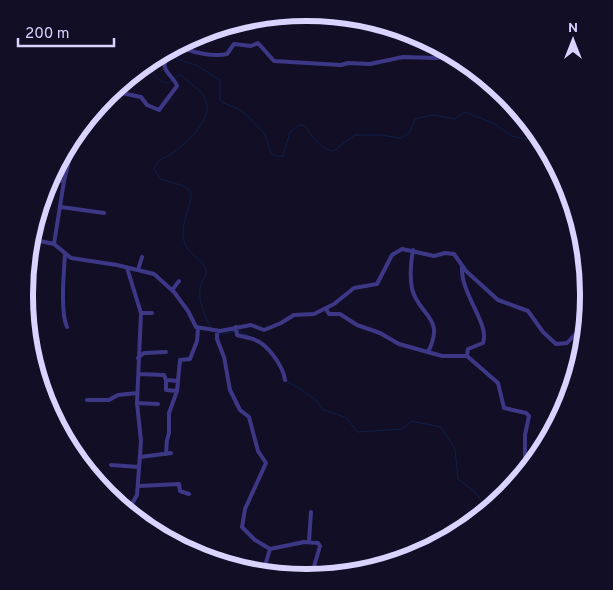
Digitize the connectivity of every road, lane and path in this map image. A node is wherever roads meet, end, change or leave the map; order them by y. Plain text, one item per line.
1 (186, 49) edge
2 (441, 57) edge
3 (166, 60) edge
4 (122, 93) edge
5 (72, 153) edge
6 (58, 181) edge
7 (64, 181) junction
8 (61, 207) junction
9 (104, 213) dead end
10 (38, 241) edge
11 (54, 244) junction
12 (413, 250) junction
13 (65, 254) junction
14 (142, 257) dead end
15 (462, 266) junction
16 (127, 268) junction
17 (138, 270) junction
18 (179, 281) dead end
19 (172, 290) junction
20 (326, 309) junction
21 (141, 313) junction
22 (152, 313) dead end
23 (67, 327) dead end
24 (198, 328) junction
25 (236, 330) junction
26 (578, 331) edge
27 (217, 332) junction
28 (166, 352) dead end
29 (428, 352) junction
30 (467, 356) junction
31 (138, 358) junction
32 (139, 374) junction
33 (166, 380) junction
34 (284, 380) dead end
35 (178, 381) junction
36 (177, 391) junction
37 (138, 393) junction
38 (87, 400) dead end
39 (137, 403) junction
40 (158, 404) dead end
41 (140, 457) junction
42 (525, 460) edge
43 (111, 465) dead end
44 (139, 467) junction
45 (139, 486) junction
46 (189, 494) dead end
47 (130, 504) edge
48 (311, 512) dead end
49 (309, 541) junction
50 (270, 549) junction
51 (265, 565) edge
52 (313, 569) edge

1 - 2 street
3 - 4 street
5 - 7 street
6 - 7 street
7 - 8 street
8 - 9 street
8 - 11 street
10 - 11 street
11 - 13 street
12 - 15 street
12 - 20 street
12 - 29 street
13 - 16 street
13 - 23 street
14 - 17 street
15 - 26 street
15 - 30 street
16 - 17 street
16 - 21 street
17 - 19 street
18 - 19 street
19 - 24 street
20 - 25 street
20 - 29 street
21 - 22 street
21 - 31 street
24 - 27 street
24 - 35 street
25 - 27 street
25 - 34 street
27 - 50 street
28 - 31 street
29 - 30 street
30 - 42 street
31 - 32 street
32 - 33 street
32 - 37 street
33 - 35 street
33 - 36 street
35 - 36 street
36 - 41 street
37 - 38 street
37 - 39 street
39 - 40 street
39 - 41 street
41 - 44 street
43 - 44 street
44 - 45 street
45 - 46 street
45 - 47 street
48 - 49 street
49 - 50 street
49 - 52 street
50 - 51 street

